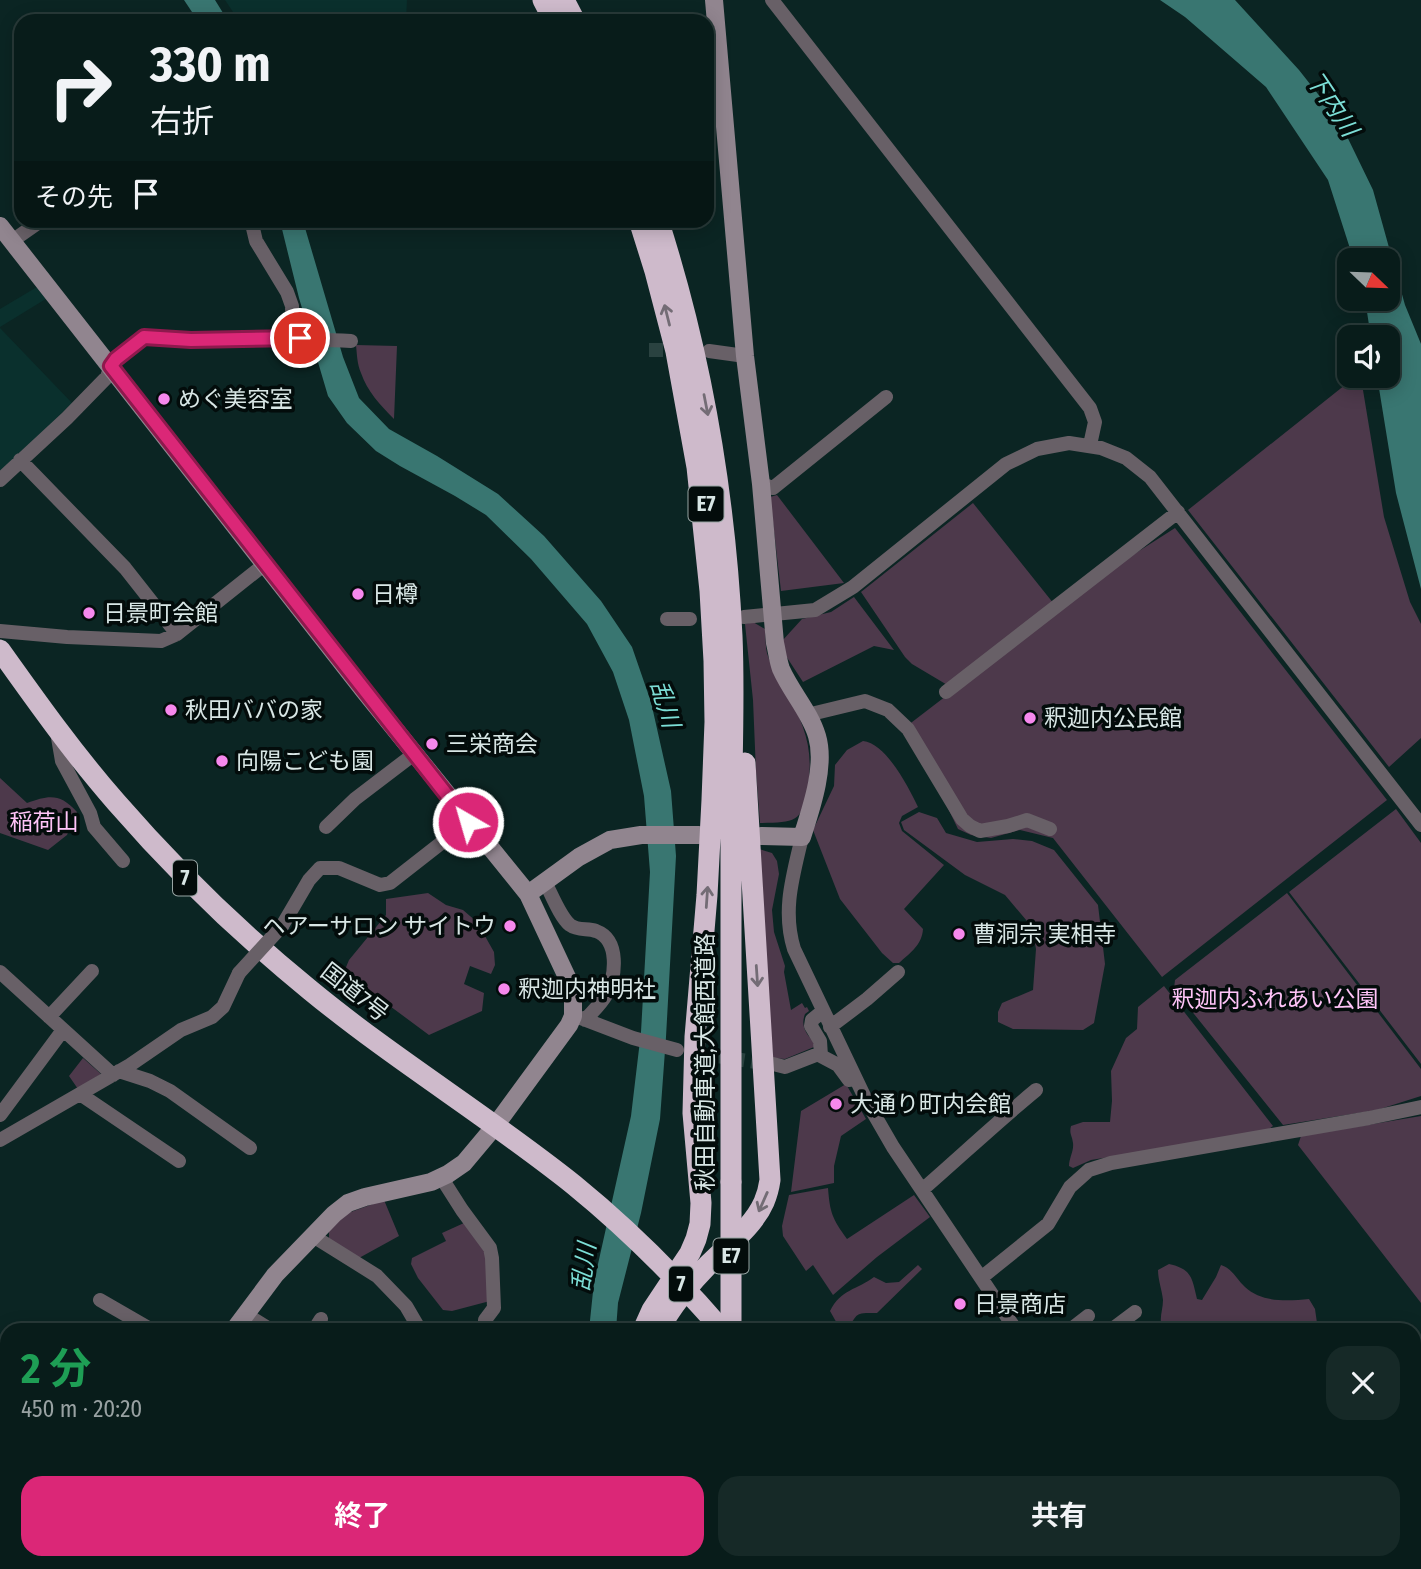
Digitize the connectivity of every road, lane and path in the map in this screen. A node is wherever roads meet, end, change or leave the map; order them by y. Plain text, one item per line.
1 (714, 0) edge
2 (772, 0) edge
3 (0, 226) edge
4 (31, 228) edge
5 (253, 228) edge
6 (642, 228) edge
7 (660, 228) edge
8 (12, 241) junction
9 (297, 338) junction
10 (351, 341) dead end
11 (675, 346) junction
12 (709, 351) dead end
13 (745, 356) junction
14 (111, 366) junction
15 (886, 397) dead end
16 (1090, 445) junction
17 (20, 460) junction
18 (0, 480) edge
19 (761, 484) junction
20 (1178, 512) junction
21 (265, 564) junction
22 (771, 615) junction
23 (744, 617) dead end
24 (667, 619) dead end
25 (690, 620) dead end
26 (0, 631) edge
27 (177, 634) junction
28 (732, 639) junction
29 (0, 650) edge
30 (946, 692) dead end
31 (807, 715) junction
32 (56, 727) junction
33 (414, 754) junction
34 (731, 794) junction
35 (468, 822) junction
36 (1421, 825) edge
37 (326, 827) dead end
38 (1050, 829) dead end
39 (691, 836) dead end
40 (761, 836) dead end
41 (802, 837) junction
42 (123, 860) dead end
43 (545, 882) junction
44 (528, 894) junction
45 (92, 971) dead end
46 (0, 972) edge
47 (898, 972) dead end
48 (823, 1011) junction
49 (49, 1017) junction
50 (579, 1018) junction
51 (830, 1027) junction
52 (64, 1030) junction
53 (677, 1050) tunnel mouth
54 (821, 1053) junction
55 (773, 1064) tunnel mouth
56 (116, 1073) junction
57 (1036, 1090) dead end
58 (80, 1094) junction
59 (866, 1100) junction
60 (1421, 1107) edge
61 (0, 1116) edge
62 (495, 1126) junction
63 (6, 1137) edge
64 (250, 1148) dead end
65 (179, 1161) dead end
66 (441, 1177) junction
67 (922, 1190) junction
68 (313, 1236) junction
69 (981, 1278) junction
70 (681, 1283) junction
71 (100, 1300) dead end
72 (1135, 1312) dead end
73 (246, 1314) junction
74 (1088, 1316) dead end
75 (485, 1320) dead end
76 (140, 1323) edge
77 (239, 1323) edge
78 (260, 1323) edge
79 (416, 1323) edge
80 (646, 1323) edge
81 (663, 1323) edge
82 (716, 1323) edge
83 (731, 1323) edge
84 (1011, 1323) edge
85 (1079, 1323) edge
86 (1120, 1323) edge

1 - 13 street
2 - 16 street
3 - 8 street
4 - 8 street
5 - 9 street
11 -> 6 highway, 秋田自動車道;大館西道路 / E7
7 -> 28 highway, 秋田自動車道;大館西道路 / E7
8 - 14 street
9 - 10 street
9 - 14 street
11 - 34 highway, 秋田自動車道;大館西道路 / E7
70 -> 11 highway
12 - 13 street
13 - 19 street
14 - 17 street
14 - 21 street
15 - 19 street
16 - 20 street
16 - 22 street
17 - 18 street
17 - 27 street
19 - 22 street
20 - 30 street
20 - 36 street
21 - 27 street
21 - 33 street
22 - 23 street
22 - 31 street
24 - 25 street
26 - 27 street
28 - 34 highway, 秋田自動車道;大館西道路 / E7
28 -> 70 highway
29 - 32 highway, 国道7号 / 7
31 - 38 street
31 - 41 street
32 - 42 street
32 - 62 highway, 国道7号 / 7
33 - 35 street
33 - 37 street
34 - 83 highway, 秋田自動車道;大館西道路 / E7, bridge
35 - 44 street
35 - 56 street, bridge
39 - 43 street
40 - 41 street
41 - 48 street
43 - 44 street
43 - 50 street
44 - 50 street
45 - 49 street
46 - 49 street
47 - 51 street
48 - 51 street
48 - 54 street
49 - 52 street
50 - 53 street
50 - 62 street
51 - 59 street
52 - 56 street
52 - 61 street
54 - 55 street
54 - 59 street
56 - 58 street
56 - 64 street
57 - 67 street
58 - 63 street
58 - 65 street
59 - 67 street
60 - 69 street
61 - 63 street
62 - 66 street
62 - 70 highway, 国道7号 / 7
66 - 68 street
66 - 75 street
67 - 69 street
68 - 73 street
68 - 79 street
69 - 84 street
70 - 80 highway
70 - 81 highway
70 - 82 highway, 国道7号 / 7
71 - 76 street
72 - 86 street
73 - 77 street
73 - 78 street
74 - 85 street

